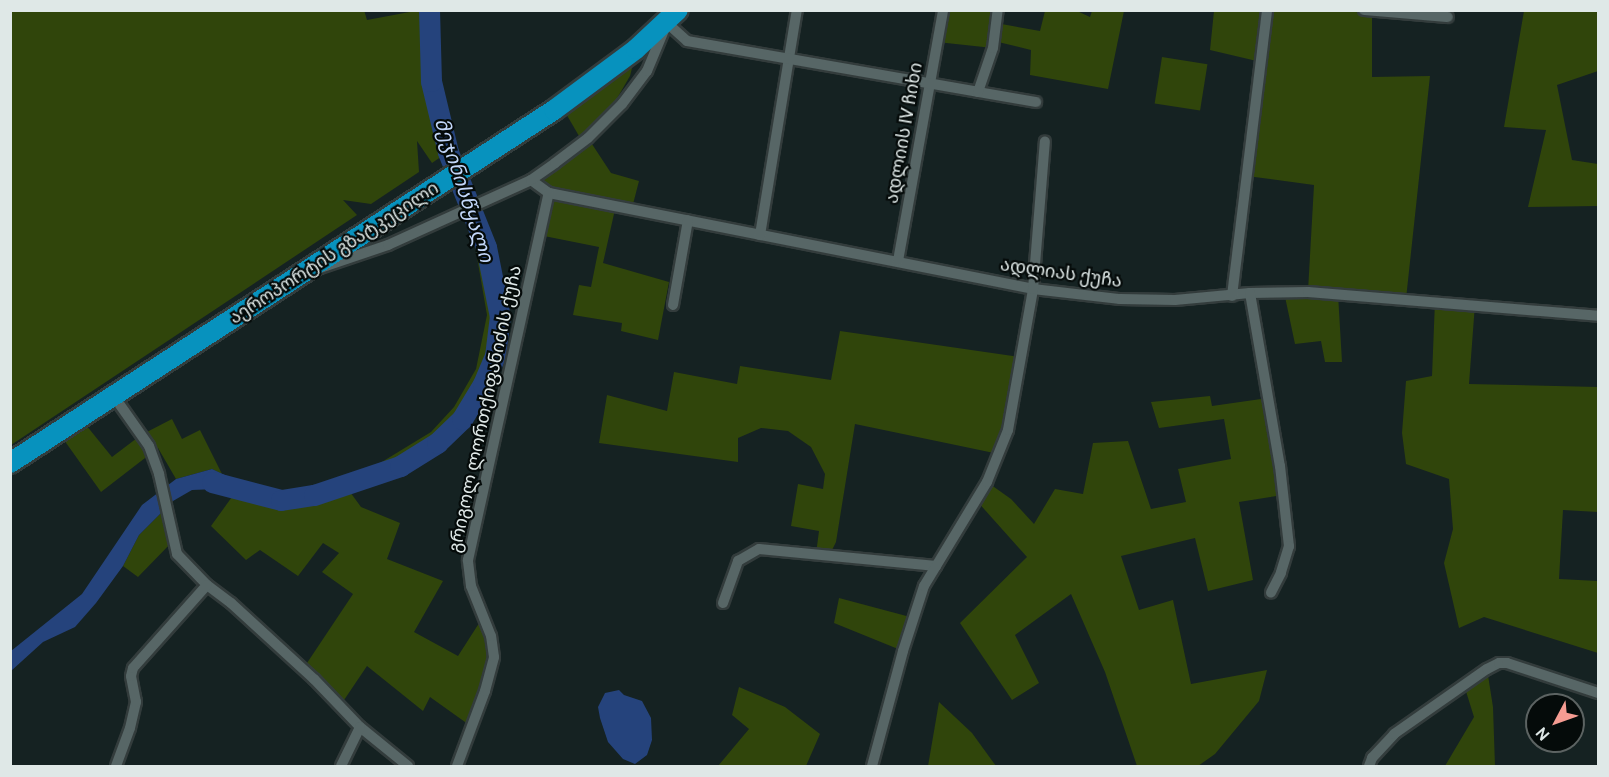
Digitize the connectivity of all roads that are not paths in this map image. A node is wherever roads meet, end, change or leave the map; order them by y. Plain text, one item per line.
1 (797, 10) edge
2 (943, 10) edge
3 (998, 10) edge
4 (1267, 10) edge
5 (1364, 10) edge
6 (670, 15) edge
7 (1448, 17) dead end
8 (633, 45) junction
9 (787, 60) junction
10 (647, 70) junction
11 (930, 84) junction
12 (978, 92) junction
13 (1036, 102) dead end
14 (1045, 141) dead end
15 (437, 180) junction
16 (531, 180) junction
17 (549, 193) junction
18 (688, 220) junction
19 (760, 235) junction
20 (898, 261) junction
21 (302, 272) junction
22 (1033, 289) junction
23 (1250, 293) junction
24 (1232, 296) junction
25 (673, 305) dead end
26 (1599, 316) edge
27 (113, 395) junction
28 (10, 451) edge
29 (10, 463) edge
30 (936, 566) junction
31 (207, 585) junction
32 (1271, 593) dead end
33 (723, 603) dead end
34 (1599, 693) edge
35 (360, 727) junction
36 (116, 766) edge
37 (341, 766) edge
38 (408, 766) edge
39 (458, 766) edge
40 (872, 766) edge
41 (1370, 766) edge

1 - 9 street
2 - 11 street, ადლიის IV ჩიხი
3 - 12 street
4 - 24 street
5 - 7 street
6 - 8 highway, აეროპორტის გზატკეცილი
6 - 9 street
6 - 10 street
8 - 10 street
8 - 15 highway, აეროპორტის გზატკეცილი
9 - 11 street
9 - 19 street
10 - 16 street
11 - 12 street
11 - 20 street, ადლიის IV ჩიხი
12 - 13 street
14 - 22 street
15 - 21 highway, აეროპორტის გზატკეცილი
15 - 28 highway, აეროპორტის გზატკეცილი
16 - 17 street, ადლიას ქუჩა
16 - 21 street
17 - 18 street, ადლიას ქუჩა
17 - 39 street, გრიგოლ ლორთქიფანიძის ქუჩა
18 - 19 street, ადლიას ქუჩა
18 - 25 street
19 - 20 street, ადლიას ქუჩა
20 - 22 street, ადლიას ქუჩა
21 - 27 highway, აეროპორტის გზატკეცილი
22 - 24 street, ადლიას ქუჩა
22 - 30 street
23 - 24 street, ადლიას ქუჩა
23 - 26 street, ადლიას ქუჩა
23 - 32 street
27 - 29 highway, აეროპორტის გზატკეცილი
27 - 31 street
30 - 33 street
30 - 40 street
31 - 35 street
31 - 36 street
34 - 41 street
35 - 37 street
35 - 38 street

